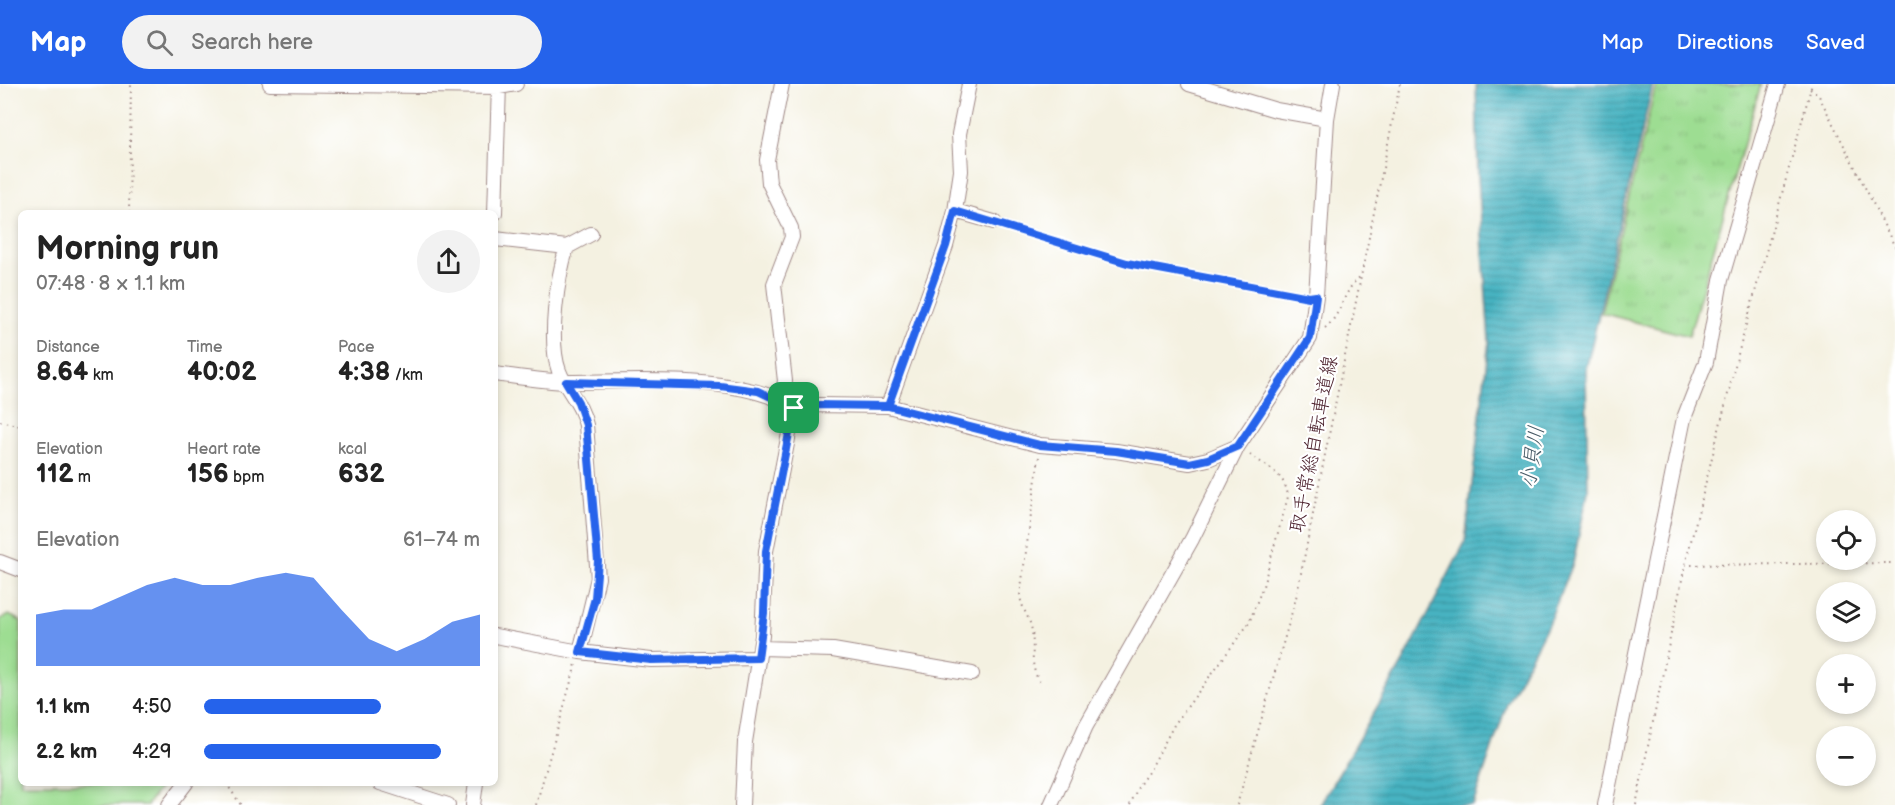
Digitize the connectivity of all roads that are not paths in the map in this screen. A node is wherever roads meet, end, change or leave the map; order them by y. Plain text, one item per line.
1 (270, 84) edge
2 (516, 84) edge
3 (782, 84) edge
4 (969, 84) edge
5 (1189, 84) edge
6 (1333, 84) edge
7 (1778, 84) edge
8 (499, 86) edge
9 (1327, 119) junction
10 (495, 210) edge
11 (955, 211) junction
12 (994, 222) road end
13 (591, 234) dead end
14 (498, 239) edge
15 (567, 247) junction
16 (498, 374) edge
17 (566, 382) junction
18 (781, 400) junction
19 (888, 406) junction
20 (794, 408) junction
21 (1238, 446) junction
22 (0, 562) edge
23 (18, 569) edge
24 (498, 637) edge
25 (580, 652) junction
26 (759, 653) junction
27 (972, 674) dead end
28 (184, 786) edge
29 (389, 786) edge
30 (476, 786) edge
31 (169, 805) edge
32 (448, 805) edge
33 (473, 805) edge
34 (742, 805) edge
35 (1052, 805) edge
36 (1605, 805) edge

1 - 8 street
2 - 8 street
3 - 18 street
4 - 11 street
5 - 9 street
6 - 9 street
7 - 36 street
8 - 10 street
9 - 21 street
11 - 12 street
11 - 19 street
13 - 15 street
14 - 15 street
15 - 17 street
16 - 17 street
17 - 18 street
17 - 25 street
18 - 20 street
19 - 20 street
19 - 21 street
20 - 26 street
21 - 35 street
22 - 23 street
24 - 25 street
25 - 26 street
26 - 27 street
26 - 34 street
28 - 31 street
29 - 32 street
30 - 33 street

